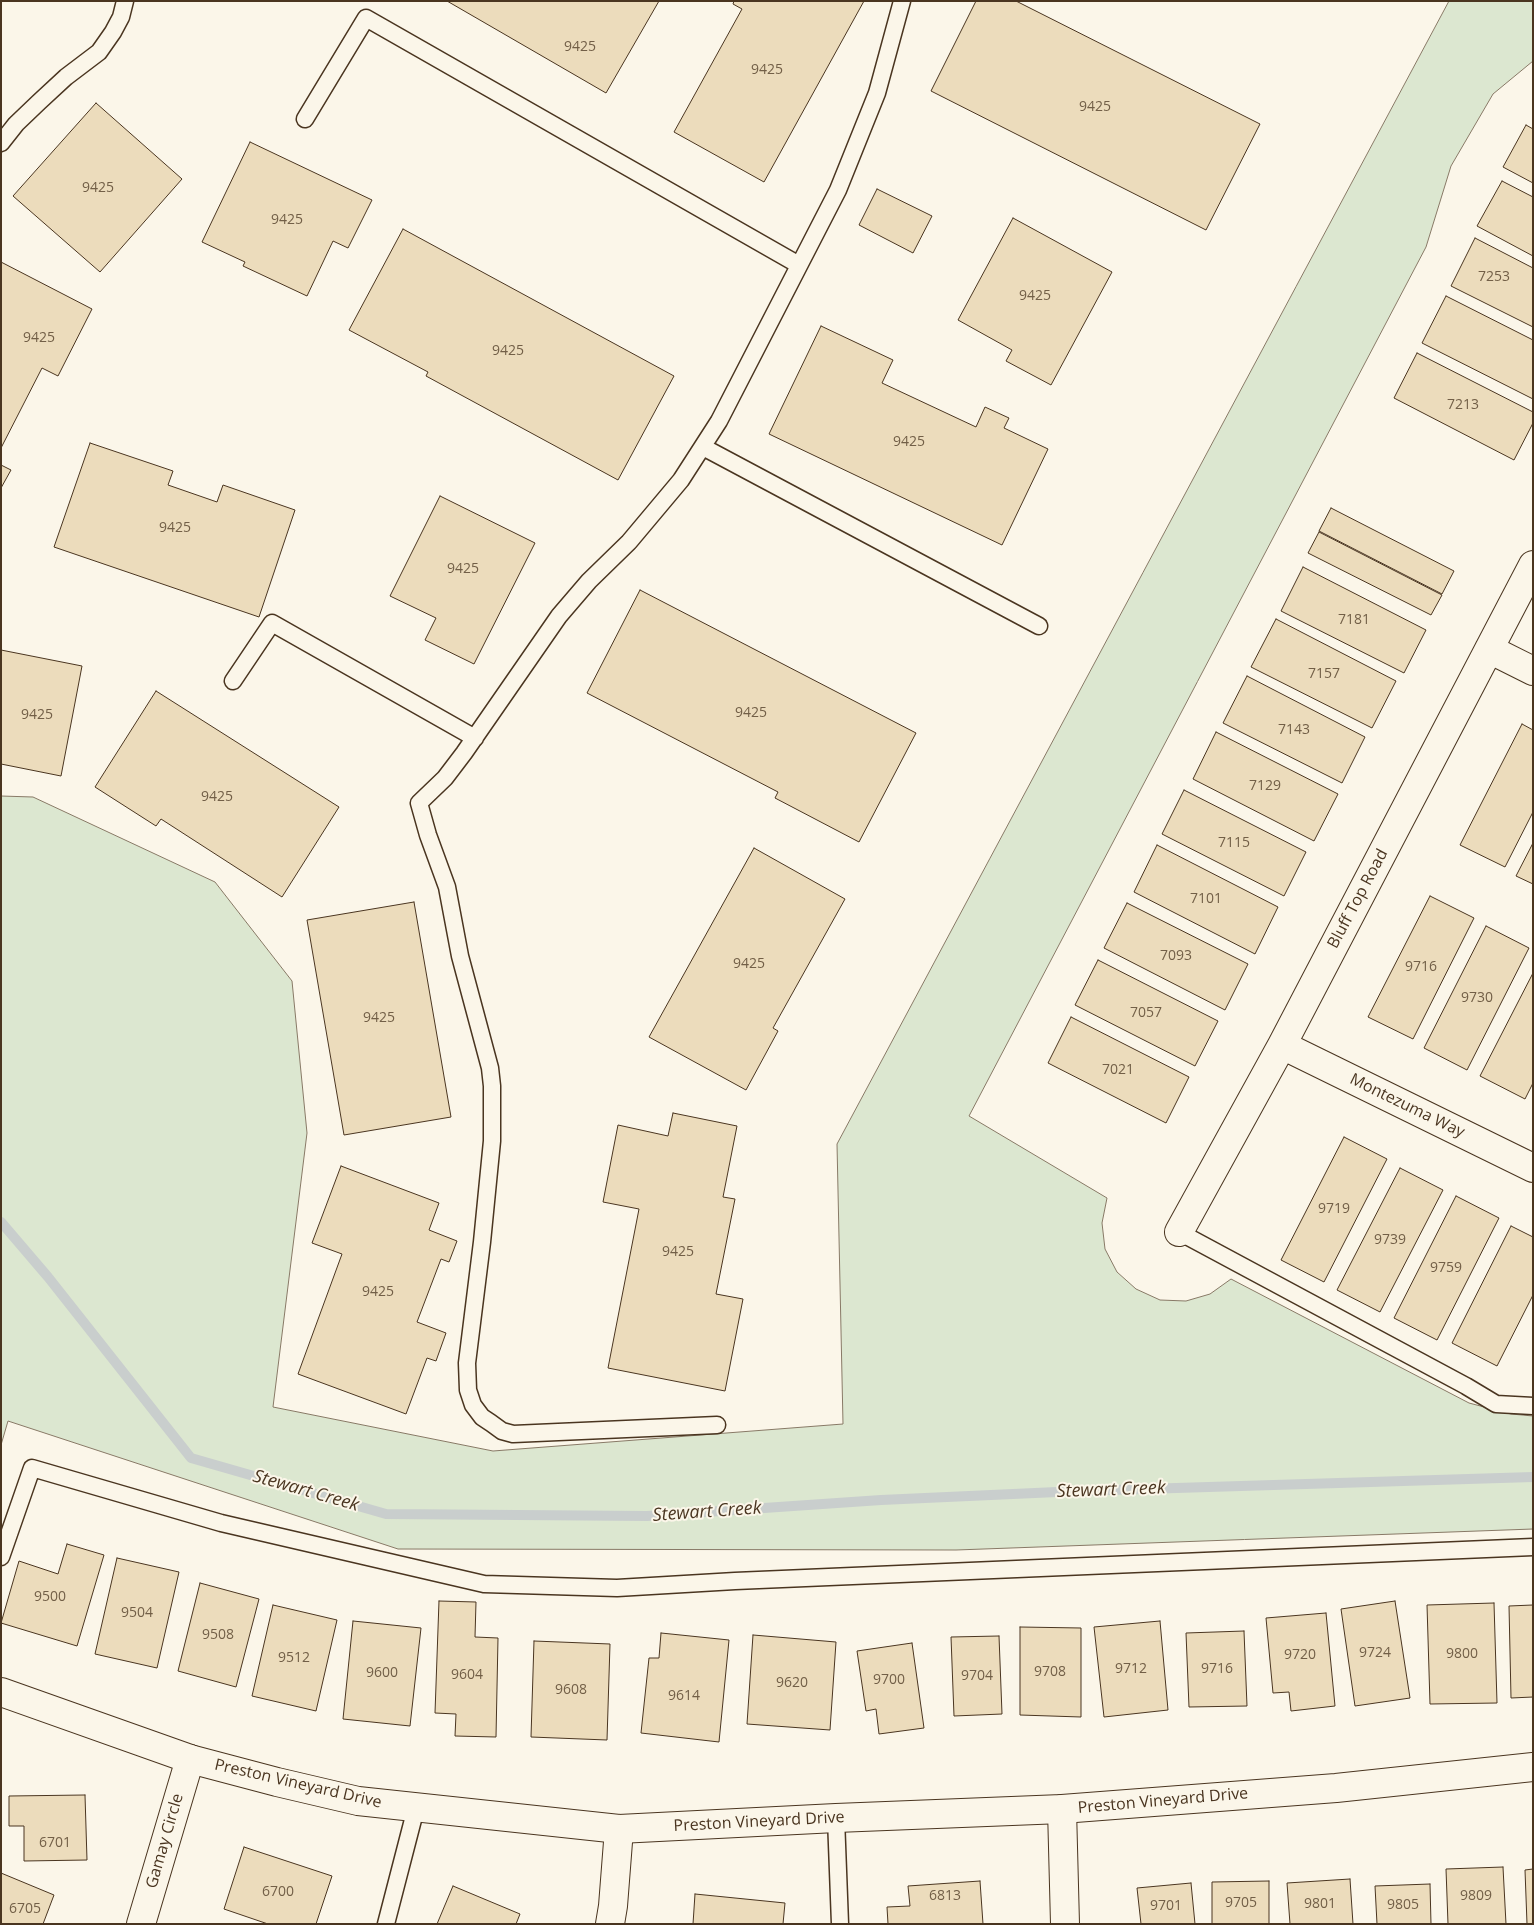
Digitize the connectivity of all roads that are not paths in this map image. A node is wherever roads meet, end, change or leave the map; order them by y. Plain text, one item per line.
1 (125, 1) edge
2 (902, 1) edge
3 (305, 119) dead end
4 (1, 142) edge
5 (799, 265) junction
6 (703, 447) junction
7 (1533, 565) edge
8 (1039, 626) dead end
9 (1489, 649) junction
10 (1533, 671) edge
11 (233, 682) dead end
12 (475, 738) junction
13 (1282, 1045) junction
14 (1533, 1168) edge
15 (1179, 1232) joint
16 (1533, 1406) edge
17 (717, 1425) dead end
18 (1533, 1548) edge
19 (1, 1557) edge
20 (1, 1692) edge
21 (190, 1759) junction
22 (1533, 1767) edge
23 (416, 1808) junction
24 (1062, 1809) junction
25 (836, 1818) junction
26 (619, 1829) junction
27 (141, 1924) edge
28 (386, 1924) edge
29 (610, 1924) edge
30 (840, 1924) edge
31 (1065, 1924) edge

1 - 4 lane
2 - 5 lane
3 - 5 lane
5 - 6 lane
6 - 8 lane
6 - 12 lane
7 - 9 street, Bluff Top Road
9 - 10 street
9 - 13 street, Bluff Top Road
11 - 12 lane
12 - 17 lane
13 - 14 street, Montezuma Way
13 - 15 street, Bluff Top Road
15 - 16 lane
18 - 19 lane
20 - 21 street, Preston Vineyard Drive
21 - 23 street, Preston Vineyard Drive
21 - 27 street, Gamay Circle
22 - 24 street, Preston Vineyard Drive
23 - 26 street, Preston Vineyard Drive
23 - 28 lane
24 - 25 street, Preston Vineyard Drive
24 - 31 street
25 - 26 street, Preston Vineyard Drive
25 - 30 lane
26 - 29 street

